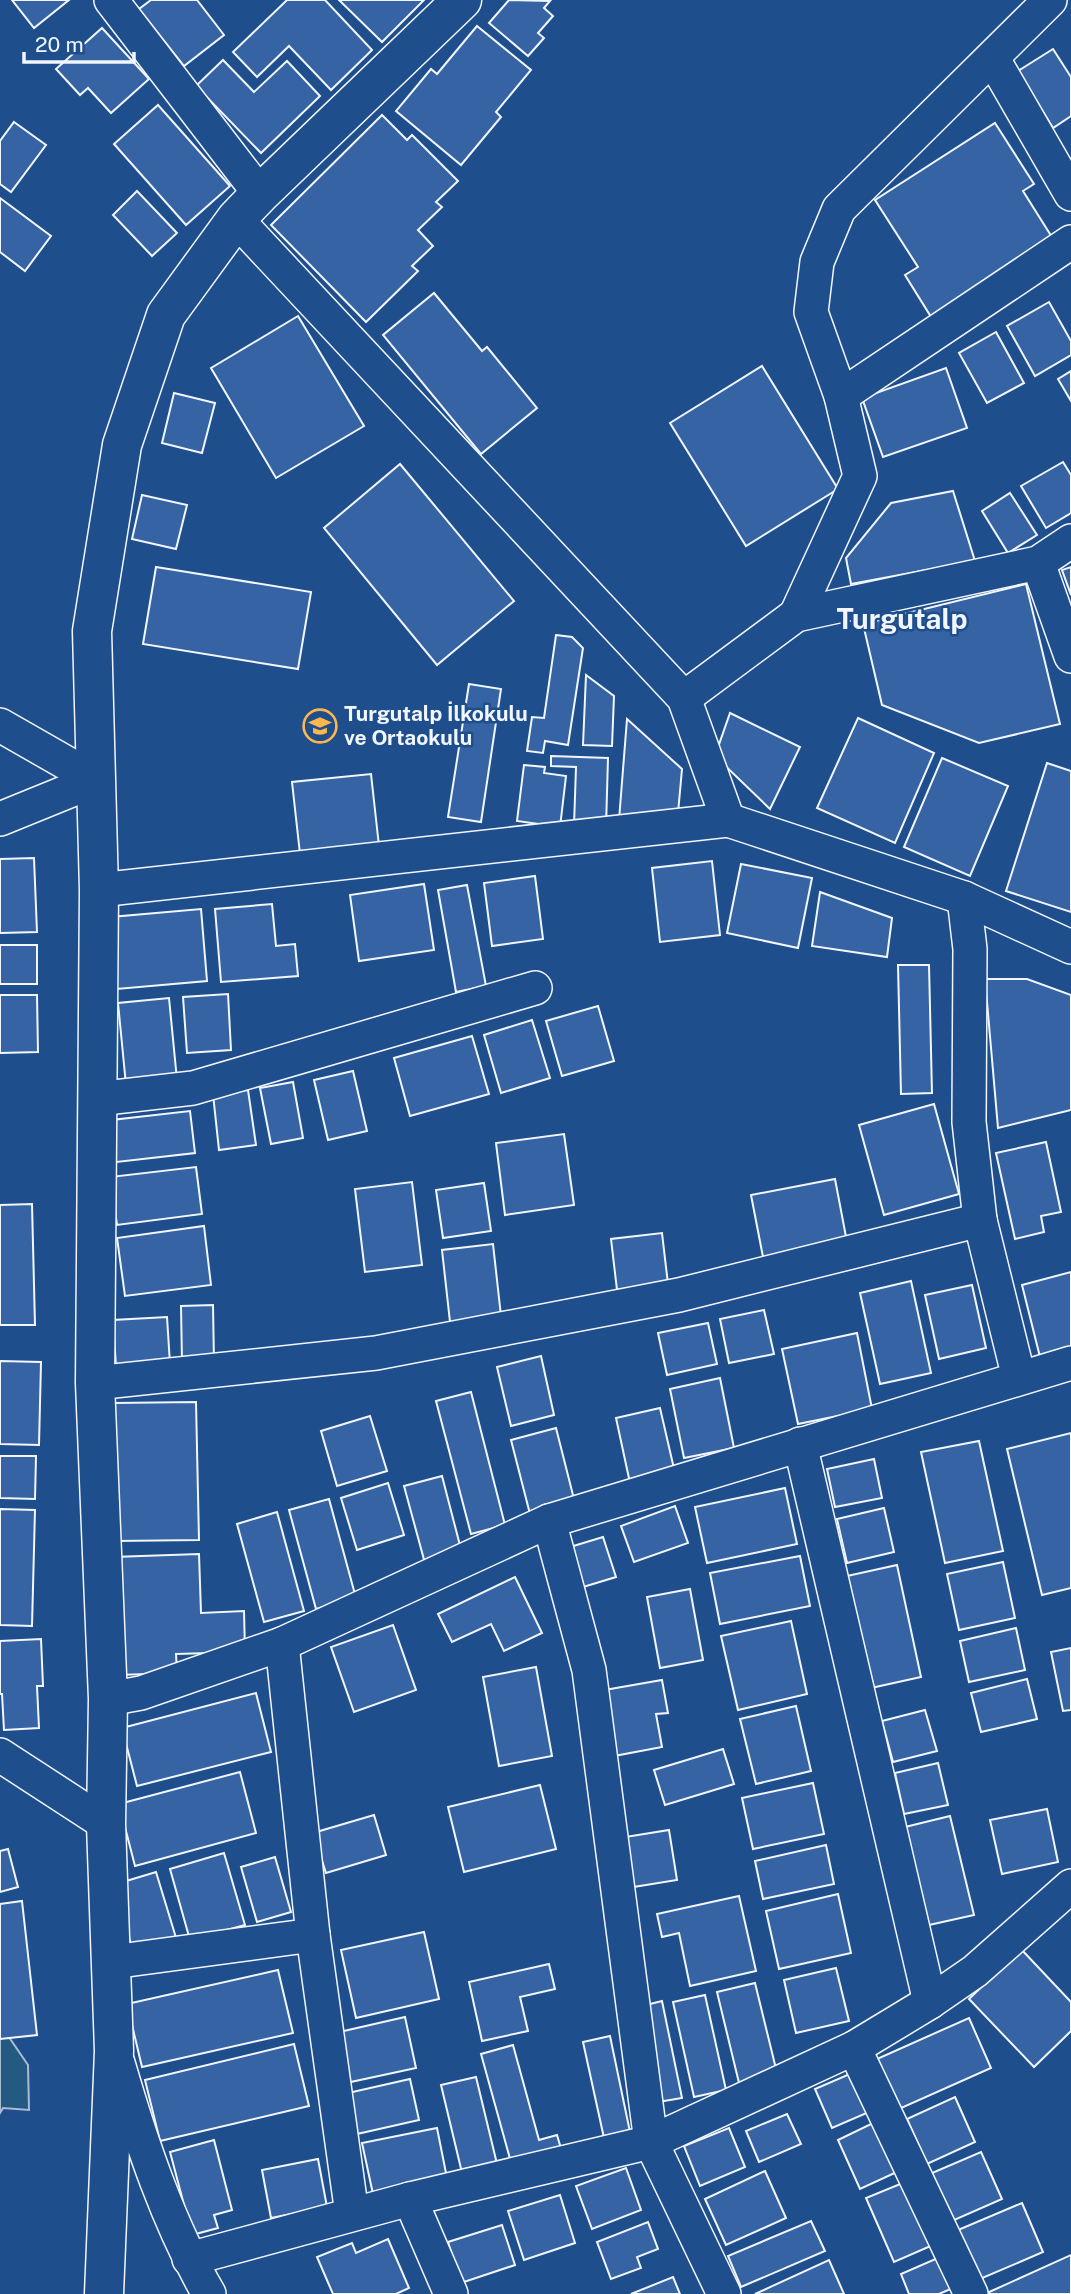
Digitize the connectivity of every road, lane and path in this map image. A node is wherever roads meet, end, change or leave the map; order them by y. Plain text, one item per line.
1 (111, 0) edge
2 (462, 0) edge
3 (1051, 0) edge
4 (993, 59) junction
5 (1071, 194) edge
6 (248, 206) junction
7 (1071, 242) edge
8 (841, 396) junction
9 (1071, 541) edge
10 (1038, 563) junction
11 (796, 615) junction
12 (1071, 656) edge
13 (684, 698) junction
14 (0, 725) edge
15 (96, 780) junction
16 (0, 818) edge
17 (728, 820) junction
18 (99, 890) junction
19 (964, 898) junction
20 (1071, 947) edge
21 (535, 988) dead end
22 (97, 1100) junction
23 (980, 1220) junction
24 (1071, 1363) edge
25 (1019, 1378) junction
26 (95, 1383) junction
27 (800, 1444) junction
28 (549, 1521) junction
29 (282, 1644) junction
30 (108, 1699) junction
31 (0, 1755) edge
32 (106, 1824) junction
33 (1071, 1886) edge
34 (313, 1935) junction
35 (112, 1962) junction
36 (930, 2002) junction
37 (854, 2048) junction
38 (114, 2051) junction
39 (650, 2142) junction
40 (410, 2199) junction
41 (352, 2214) junction
42 (189, 2259) junction
43 (104, 2294) edge
44 (209, 2294) edge
45 (451, 2294) edge
46 (724, 2294) edge
47 (971, 2294) edge

1 - 6 street
2 - 6 street
3 - 4 street
4 - 5 street
4 - 8 street
6 - 13 street
6 - 15 street
7 - 8 street
8 - 11 street
9 - 10 street
10 - 11 street
10 - 12 street
11 - 13 street
13 - 17 street
14 - 15 street
15 - 16 street
15 - 18 street
17 - 18 street
17 - 19 street
18 - 22 street
19 - 20 street
19 - 23 street
21 - 22 street
22 - 26 street
23 - 25 street
23 - 26 street
24 - 25 street
25 - 27 street
26 - 30 street
27 - 28 street
27 - 36 street
28 - 29 street
28 - 39 street
29 - 30 street
29 - 34 street
30 - 32 street
31 - 32 street
32 - 35 street
33 - 36 street
34 - 35 street
34 - 41 street
35 - 38 street
36 - 37 street
37 - 39 street
37 - 47 street
38 - 42 street
38 - 43 street
39 - 40 street
39 - 46 street
40 - 41 street
40 - 45 street
41 - 42 street
42 - 44 street

